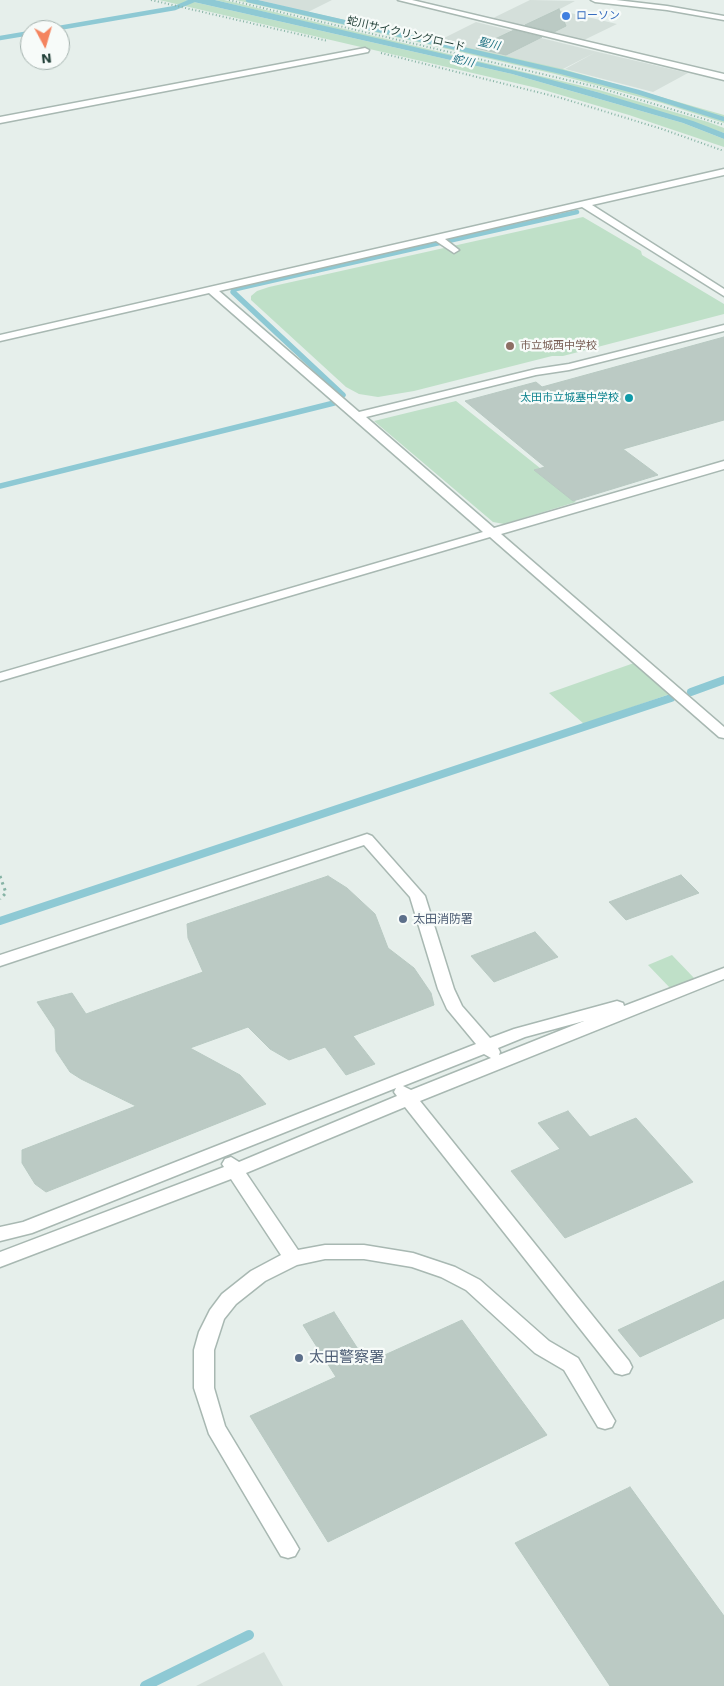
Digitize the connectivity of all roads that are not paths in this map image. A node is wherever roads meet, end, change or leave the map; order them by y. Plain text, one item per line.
1 (402, 0) edge
2 (595, 0) edge
3 (673, 0) edge
4 (667, 8) junction
5 (724, 18) edge
6 (365, 50) road end
7 (724, 78) edge
8 (0, 120) edge
9 (724, 172) edge
10 (584, 205) junction
11 (212, 290) junction
12 (724, 293) edge
13 (724, 328) edge
14 (0, 338) edge
15 (357, 416) junction
16 (724, 465) edge
17 (492, 533) junction
18 (0, 677) edge
19 (724, 734) edge
20 (0, 961) edge
21 (724, 973) edge
22 (670, 995) junction
23 (486, 1047) junction
24 (500, 1061) junction
25 (396, 1083) junction
26 (408, 1098) junction
27 (223, 1152) junction
28 (236, 1170) junction
29 (0, 1234) edge
30 (293, 1258) junction
31 (0, 1260) edge
32 (622, 1367) dead end
33 (605, 1421) dead end
34 (288, 1549) dead end

1 - 7 street
2 - 4 street
3 - 4 street
4 - 5 street
6 - 8 street
9 - 10 street
10 - 11 street
10 - 12 street
11 - 14 street
11 - 15 street
13 - 15 street
15 - 17 street
16 - 17 street
17 - 18 street
17 - 19 street
20 - 23 street
21 - 22 street
22 - 23 street
22 - 24 street
23 - 24 street
23 - 25 street
24 - 26 street
25 - 26 street
25 - 27 street
26 - 28 street
26 - 32 street
27 - 28 street
27 - 29 street
28 - 30 street
28 - 31 street
30 - 33 street
30 - 34 street

